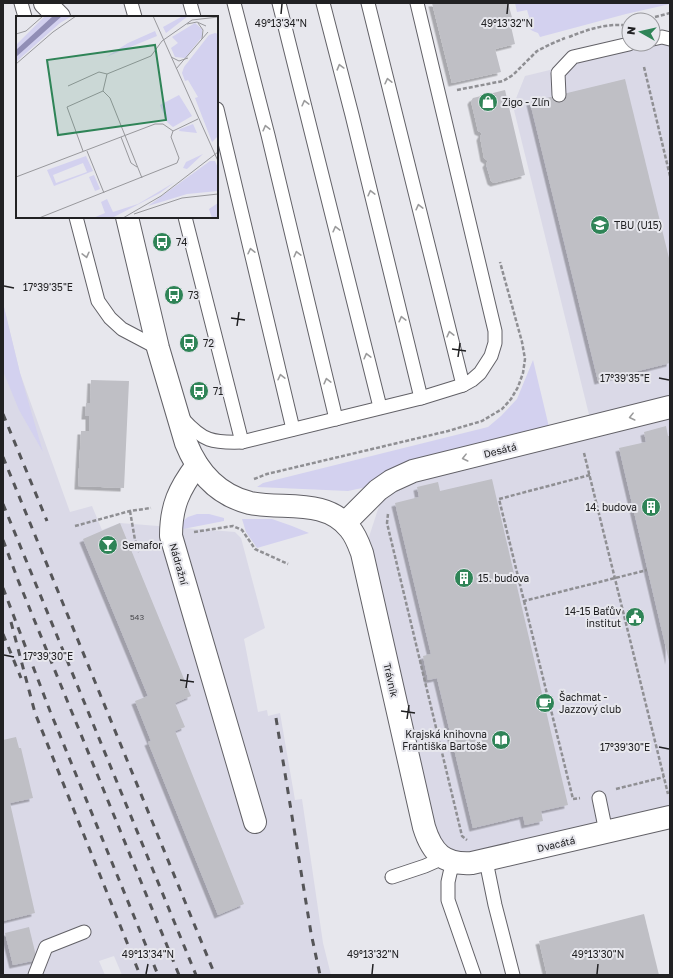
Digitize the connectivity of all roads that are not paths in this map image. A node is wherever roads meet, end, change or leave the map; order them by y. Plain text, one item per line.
1 (21, 3) edge
2 (45, 3) edge
3 (131, 3) edge
4 (190, 3) edge
5 (234, 3) edge
6 (279, 3) edge
7 (323, 3) edge
8 (368, 3) edge
9 (417, 3) edge
10 (25, 16) edge
11 (58, 16) edge
12 (135, 16) edge
13 (194, 16) edge
14 (621, 46) edge
15 (560, 95) dead end
16 (218, 113) edge
17 (76, 218) edge
18 (128, 218) edge
19 (185, 218) edge
20 (158, 348) junction
21 (463, 385) junction
22 (421, 398) junction
23 (380, 407) junction
24 (670, 407) edge
25 (178, 413) junction
26 (336, 419) junction
27 (293, 429) junction
28 (242, 442) junction
29 (197, 465) junction
30 (346, 524) junction
31 (599, 798) dead end
32 (669, 807) edge
33 (255, 822) dead end
34 (606, 832) junction
35 (448, 860) junction
36 (486, 861) junction
37 (392, 877) dead end
38 (84, 932) dead end
39 (35, 975) edge
40 (474, 975) edge
41 (513, 975) edge

1 - 10 lane
2 - 11 street
3 - 12 lane
4 - 13 lane
26 -> 5 lane
23 -> 6 lane
22 -> 7 lane
21 -> 8 lane
9 - 21 lane
14 - 15 lane
27 -> 16 lane
17 -> 20 lane
18 - 20 street
19 - 28 lane
20 - 25 street
21 - 22 lane
22 - 23 lane
23 - 26 lane
24 -> 30 street, Desátá
25 - 28 lane
25 - 29 street
26 - 27 lane
27 - 28 lane
29 - 30 street
29 - 33 street, Nádražní
30 - 35 street, Trávník
31 - 34 lane
32 - 34 street, Dvacátá
34 - 36 street, Dvacátá
35 - 36 street, Dvacátá
35 - 37 lane
35 - 40 lane
36 - 41 lane
38 - 39 lane

